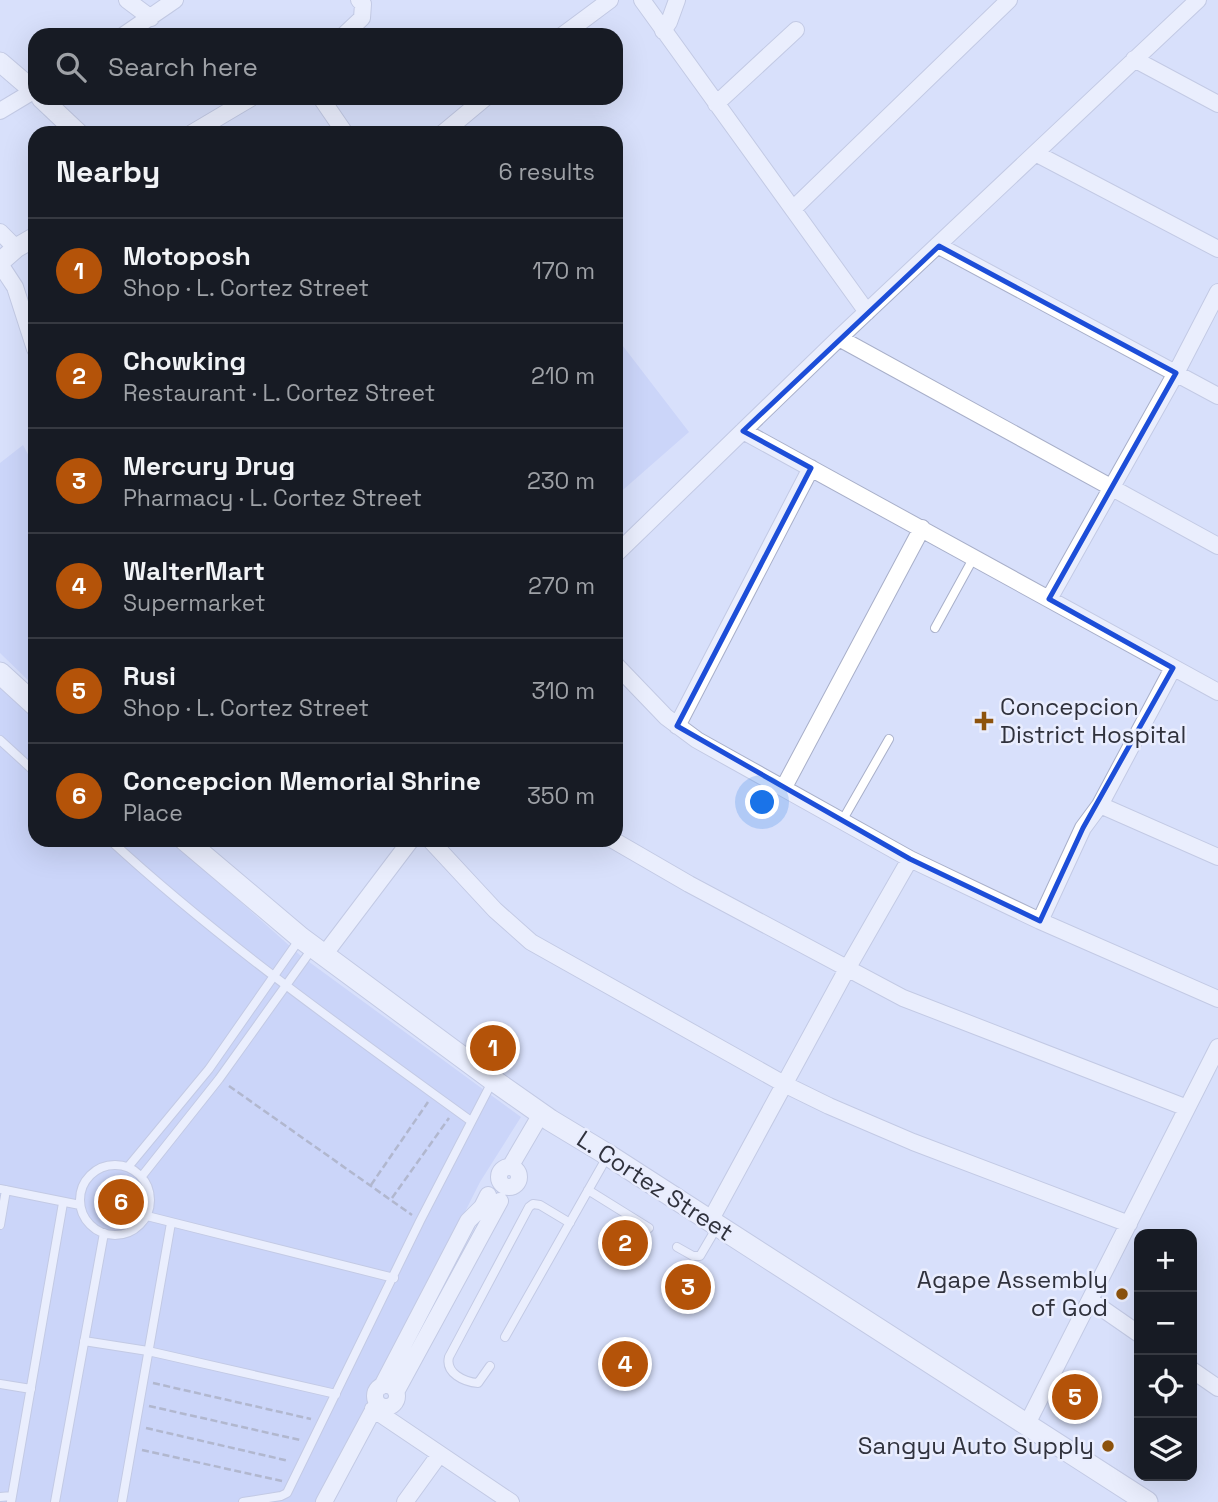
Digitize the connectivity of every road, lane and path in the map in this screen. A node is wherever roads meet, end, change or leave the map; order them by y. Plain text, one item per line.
1 (128, 0) edge
2 (175, 0) edge
3 (359, 0) edge
4 (610, 0) edge
5 (642, 0) edge
6 (677, 0) edge
7 (1009, 0) edge
8 (1198, 0) edge
9 (151, 19) junction
10 (136, 28) edge
11 (352, 28) edge
12 (572, 28) edge
13 (796, 30) dead end
14 (663, 31) junction
15 (1133, 59) junction
16 (0, 62) edge
17 (28, 86) edge
18 (28, 97) edge
19 (716, 104) junction
20 (1218, 104) edge
21 (49, 105) edge
22 (239, 105) edge
23 (326, 105) edge
24 (477, 105) edge
25 (0, 111) edge
26 (71, 126) edge
27 (204, 126) edge
28 (340, 126) edge
29 (451, 126) edge
30 (1037, 154) junction
31 (793, 209) junction
32 (0, 232) edge
33 (28, 241) edge
34 (939, 246) junction
35 (16, 248) junction
36 (1218, 248) edge
37 (0, 263) edge
38 (1218, 292) edge
39 (867, 312) junction
40 (28, 327) edge
41 (839, 338) junction
42 (1176, 373) junction
43 (1218, 396) edge
44 (743, 431) junction
45 (811, 468) junction
46 (1112, 486) junction
47 (922, 528) junction
48 (1218, 546) edge
49 (623, 547) edge
50 (974, 557) junction
51 (1049, 599) junction
52 (934, 628) dead end
53 (1173, 668) junction
54 (623, 672) edge
55 (0, 673) edge
56 (1218, 692) edge
57 (28, 699) edge
58 (677, 726) junction
59 (889, 738) dead end
60 (0, 740) edge
61 (28, 766) edge
62 (784, 787) junction
63 (1100, 805) junction
64 (842, 821) junction
65 (623, 846) edge
66 (118, 847) edge
67 (193, 847) edge
68 (405, 847) edge
69 (436, 847) edge
70 (1218, 857) edge
71 (910, 859) junction
72 (1040, 921) junction
73 (313, 946) junction
74 (847, 969) junction
75 (274, 976) junction
76 (285, 985) junction
77 (1218, 999) edge
78 (1218, 1047) edge
79 (219, 1079) junction
80 (493, 1080) junction
81 (784, 1084) junction
82 (434, 1094) junction
83 (1187, 1108) junction
84 (455, 1109) junction
85 (546, 1117) junction
86 (471, 1121) junction
87 (608, 1155) junction
88 (128, 1167) junction
89 (142, 1176) junction
90 (371, 1185) junction
91 (3, 1190) edge
92 (588, 1190) junction
93 (391, 1199) junction
94 (63, 1203) junction
95 (80, 1205) junction
96 (147, 1216) junction
97 (420, 1221) junction
98 (171, 1223) junction
99 (570, 1223) junction
100 (714, 1224) junction
101 (1129, 1224) junction
102 (0, 1225) edge
103 (649, 1228) dead end
104 (104, 1233) junction
105 (677, 1247) dead end
106 (394, 1278) junction
107 (1090, 1300) junction
108 (1134, 1331) edge
109 (505, 1338) dead end
110 (84, 1341) junction
111 (149, 1351) junction
112 (489, 1366) dead end
113 (1197, 1373) edge
114 (143, 1381) junction
115 (0, 1384) edge
116 (1218, 1388) edge
117 (31, 1389) junction
118 (336, 1394) junction
119 (139, 1404) junction
120 (375, 1406) junction
121 (321, 1422) junction
122 (1027, 1424) junction
123 (135, 1425) junction
124 (311, 1442) junction
125 (132, 1448) junction
126 (439, 1455) junction
127 (301, 1464) junction
128 (292, 1483) junction
129 (0, 1497) edge
130 (12, 1499) edge
131 (502, 1499) edge
132 (55, 1502) edge
133 (122, 1502) edge
134 (243, 1502) edge
135 (324, 1502) edge
136 (405, 1502) edge
137 (1147, 1502) edge

1 - 9 street
2 - 9 street
3 - 11 street
4 - 12 street
5 - 14 street
6 - 14 street
7 - 31 street
8 - 15 street
9 - 10 street
13 - 19 street
14 - 19 street
15 - 20 street
15 - 30 street
16 - 17 street
18 - 25 street
19 - 31 street
21 - 26 street
22 - 27 street
23 - 28 street
24 - 29 street
30 - 34 street
30 - 36 street
31 - 39 street
32 - 35 street
33 - 35 street
34 - 39 street
34 - 42 street
35 - 37 street
37 - 40 street
38 - 42 street
39 - 41 street
41 - 44 street
41 - 46 street
42 - 43 street
42 - 46 street
44 - 45 street
44 - 49 street
45 - 47 street
45 - 58 street
46 - 48 street
46 - 51 street
47 - 50 street
47 - 62 street
50 - 51 street
50 - 52 lane
51 - 53 street
53 - 56 street
53 - 63 street
54 - 58 street
55 - 57 main road
58 - 62 street
59 - 64 lane
60 - 61 lane
62 - 64 street
63 - 70 street
63 - 72 street
64 - 71 street
65 - 74 street
66 - 75 lane
67 - 73 main road, L. Cortez Street
68 - 73 street
69 - 81 street
71 - 72 street
71 - 74 street
72 - 77 street
73 - 75 lane
73 - 76 lane
73 - 80 main road, L. Cortez Street
74 - 81 street
74 - 83 street
75 - 76 lane
75 - 88 lane
76 - 79 lane
76 - 82 lane
78 - 83 street
79 - 89 lane
79 - 90 path
80 - 85 main road, L. Cortez Street
80 - 86 lane
81 - 100 street
81 - 101 street
82 - 84 lane
82 - 90 path
83 - 101 street
84 - 86 lane
84 - 93 path
85 - 87 main road, L. Cortez Street
85 - 120 street
86 - 97 lane
87 - 92 lane
87 - 100 main road, L. Cortez Street
88 - 89 lane
88 - 95 lane
89 - 96 lane
90 - 93 path
91 - 94 lane
91 - 102 lane
92 - 99 lane
92 - 103 lane
93 - 97 path
94 - 95 lane
94 - 117 lane
95 - 104 lane
96 - 98 lane
96 - 104 lane
97 - 106 lane
98 - 106 lane
98 - 111 lane
99 - 109 lane
99 - 112 lane
100 - 105 lane
100 - 122 main road, L. Cortez Street
101 - 107 street
104 - 110 lane
106 - 118 lane
107 - 108 street
107 - 122 street
110 - 111 lane
110 - 132 lane
111 - 114 lane
111 - 118 lane
113 - 116 street
114 - 119 lane
114 - 121 path
115 - 117 lane
117 - 130 lane
118 - 121 lane
119 - 123 lane
119 - 124 path
120 - 126 street
120 - 135 street
121 - 124 lane
122 - 137 main road, L. Cortez Street
123 - 125 lane
123 - 127 path
124 - 127 lane
125 - 128 path
125 - 133 lane
126 - 131 street
126 - 136 street
127 - 128 lane
128 - 134 lane
129 - 130 lane

